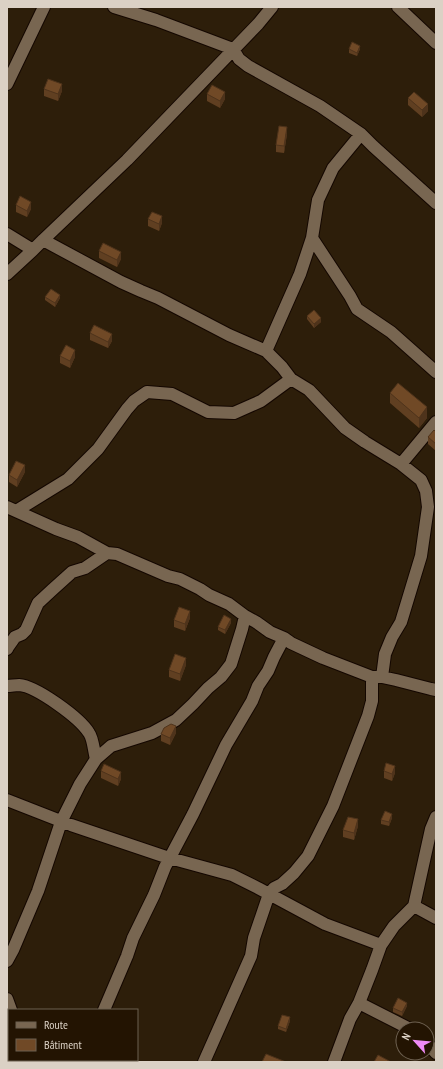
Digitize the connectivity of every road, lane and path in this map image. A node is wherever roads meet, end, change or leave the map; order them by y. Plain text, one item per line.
1 (44, 7) edge
2 (114, 7) edge
3 (272, 7) edge
4 (398, 7) edge
5 (436, 43) edge
6 (233, 49) junction
7 (7, 84) edge
8 (361, 134) junction
9 (436, 203) edge
10 (7, 234) edge
11 (312, 238) junction
12 (43, 240) junction
13 (33, 250) junction
14 (7, 274) edge
15 (266, 351) junction
16 (436, 372) edge
17 (291, 379) junction
18 (436, 422) edge
19 (401, 464) junction
20 (12, 509) edge
21 (107, 552) junction
22 (245, 616) junction
23 (284, 638) junction
24 (7, 650) edge
25 (377, 677) junction
26 (7, 686) edge
27 (436, 690) edge
28 (96, 759) junction
29 (7, 800) edge
30 (436, 817) edge
31 (62, 822) junction
32 (170, 858) junction
33 (269, 894) junction
34 (414, 906) junction
35 (436, 918) edge
36 (381, 945) junction
37 (7, 961) edge
38 (7, 999) edge
39 (359, 1003) junction
40 (11, 1009) edge
41 (104, 1009) edge
42 (396, 1021) edge
43 (204, 1062) edge
44 (334, 1062) edge

1 - 7 street
2 - 6 street
3 - 6 street
4 - 5 street
6 - 8 street
6 - 12 street
8 - 9 street
8 - 11 street
10 - 13 street
11 - 15 street
11 - 16 street
12 - 13 street
12 - 15 street
13 - 14 street
15 - 17 street
17 - 19 street
17 - 20 street
18 - 19 street
19 - 25 street
20 - 21 street
21 - 22 street
21 - 24 street
22 - 23 street
22 - 28 street
23 - 25 street
23 - 32 street
25 - 27 street
25 - 33 street
26 - 28 street
28 - 31 street
29 - 31 street
30 - 34 street
31 - 32 street
31 - 37 street
32 - 33 street
32 - 41 street
33 - 36 street
33 - 43 street
34 - 35 street
34 - 36 street
36 - 39 street
38 - 40 street
39 - 42 street
39 - 44 street

